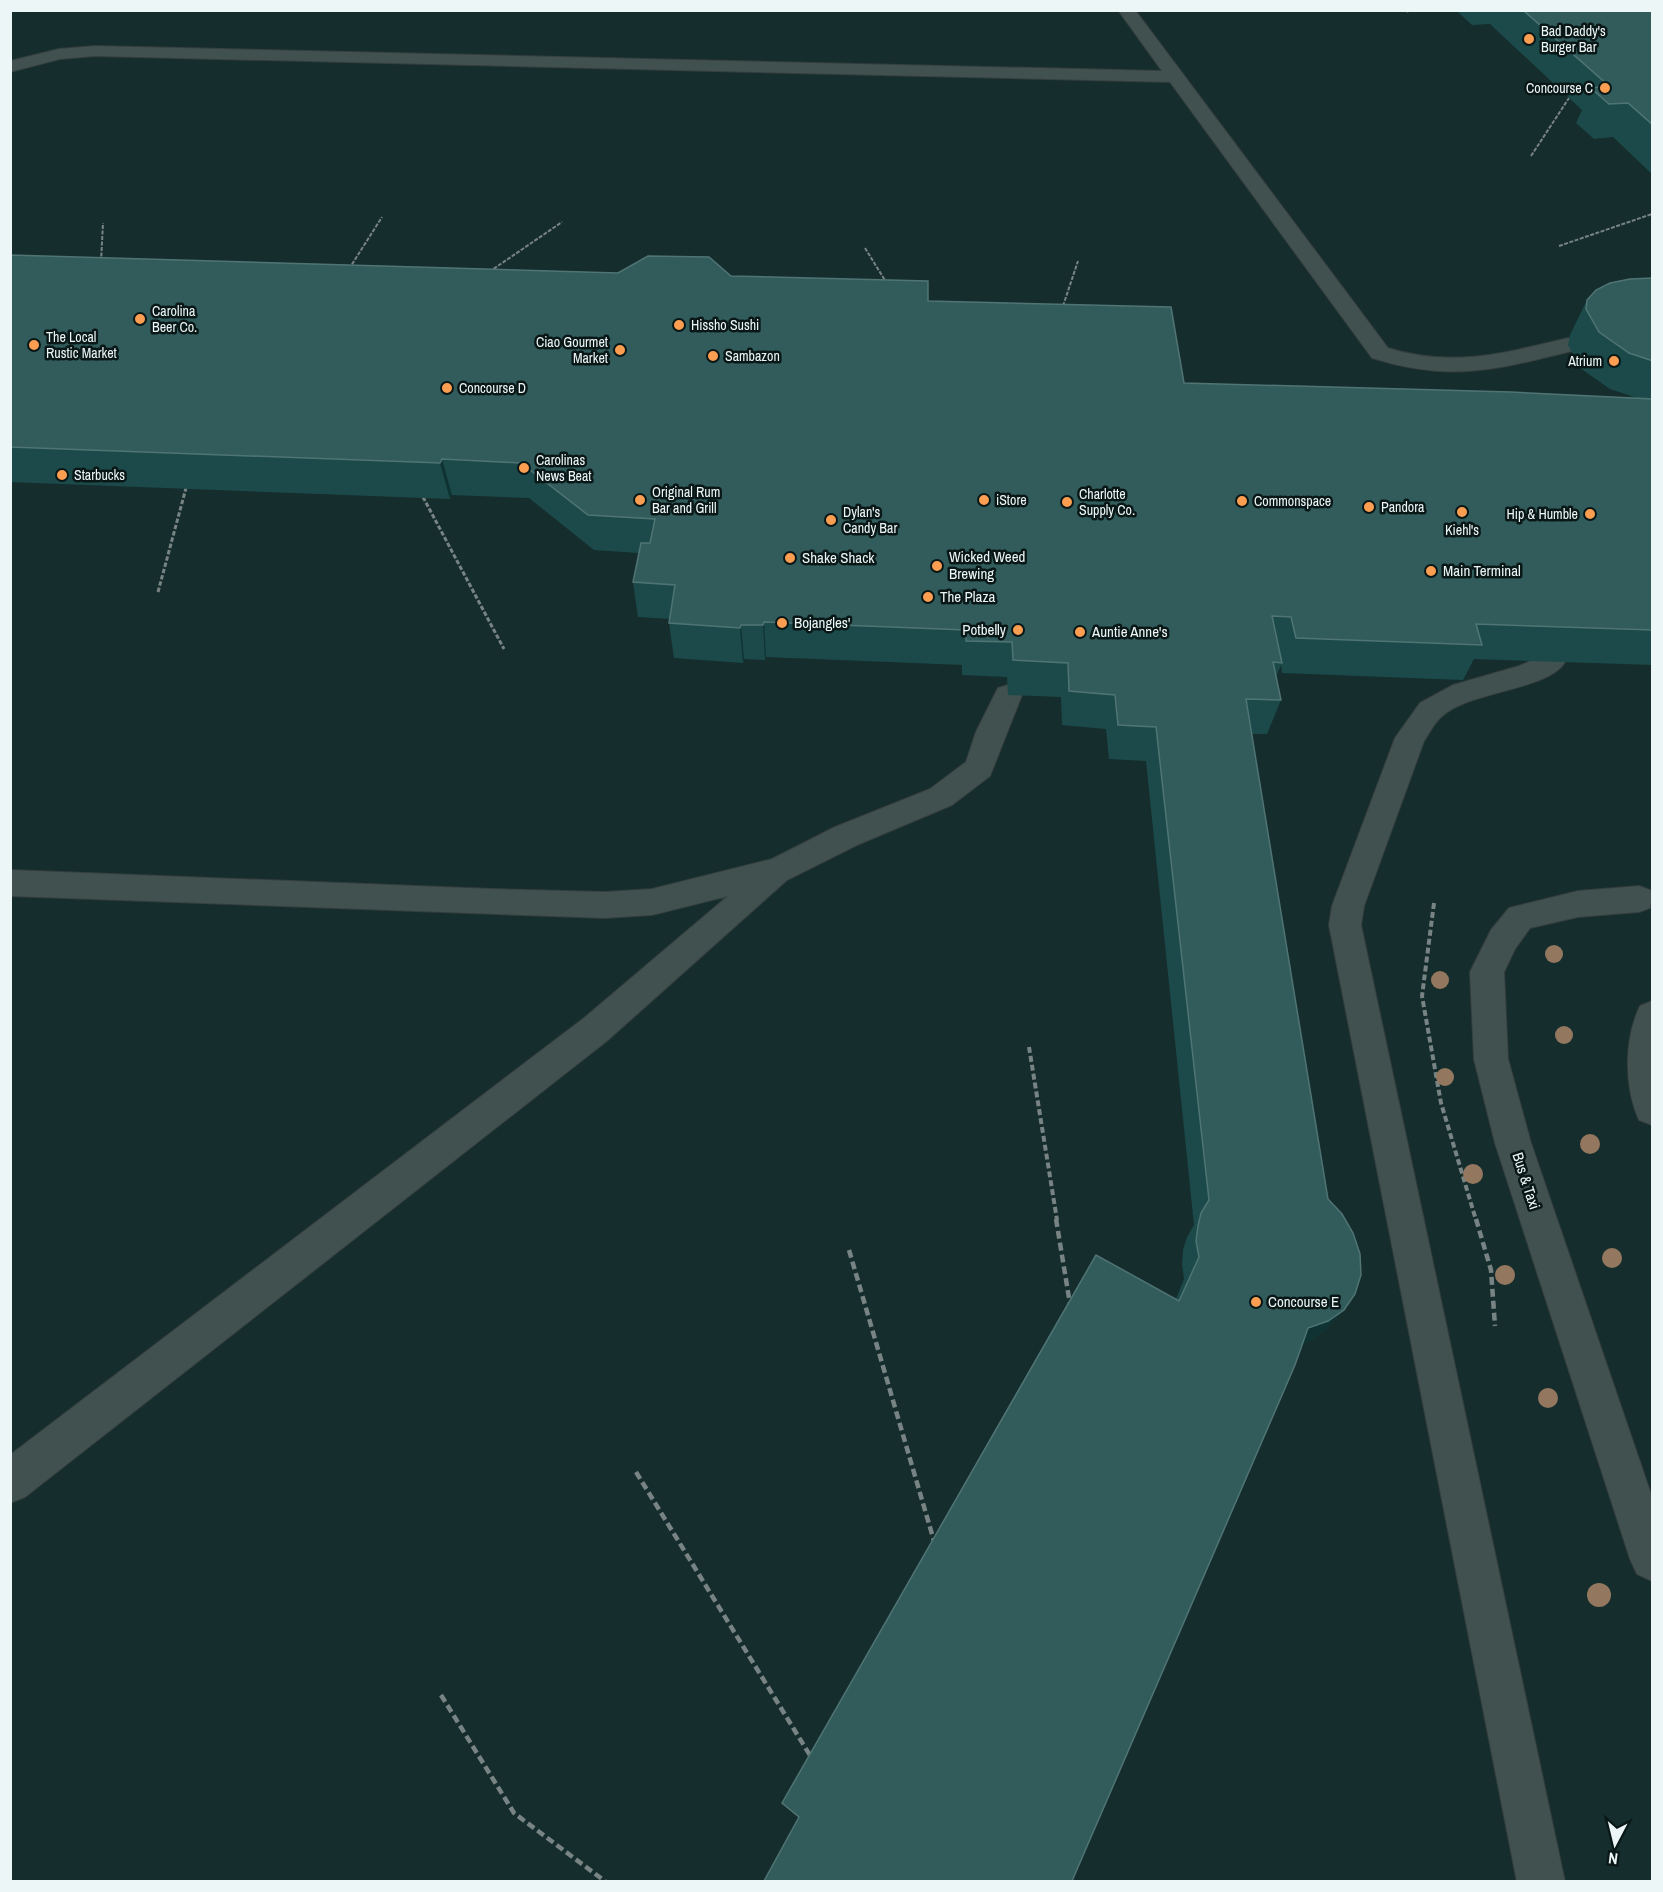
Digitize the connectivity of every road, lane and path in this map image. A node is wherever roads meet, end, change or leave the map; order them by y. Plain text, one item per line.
1 (1126, 10) edge
2 (10, 66) edge
3 (1175, 77) junction
4 (1569, 98) edge
5 (1531, 156) dead end
6 (1653, 214) edge
7 (382, 217) dead end
8 (562, 222) dead end
9 (103, 223) dead end
10 (1559, 246) dead end
11 (865, 248) dead end
12 (1078, 261) dead end
13 (101, 269) edge
14 (347, 272) edge
15 (483, 276) edge
16 (889, 287) edge
17 (1059, 317) edge
18 (1568, 345) dead end
19 (186, 488) edge
20 (423, 498) edge
21 (158, 592) dead end
22 (504, 649) dead end
23 (1551, 662) edge
24 (1008, 694) edge
25 (780, 870) junction
26 (10, 883) edge
27 (1639, 898) dead end
28 (1653, 1016) edge
29 (1029, 1047) dead end
30 (1653, 1109) edge
31 (849, 1250) dead end
32 (1070, 1307) edge
33 (636, 1472) dead end
34 (10, 1482) edge
35 (934, 1541) edge
36 (1653, 1559) edge
37 (441, 1695) dead end
38 (812, 1757) edge
39 (606, 1881) edge
40 (1541, 1881) edge

1 - 3 lane
2 - 3 lane
3 - 18 lane
4 - 5 path
6 - 10 path
7 - 14 path
8 - 15 path
9 - 13 path
11 - 16 path
12 - 17 path
19 - 21 path
20 - 22 path
23 - 40 lane
24 - 25 lane
25 - 26 lane
25 - 34 lane
27 - 36 lane, Bus & Taxi
28 - 30 lane
29 - 32 path
31 - 35 path
33 - 38 path
37 - 39 path

